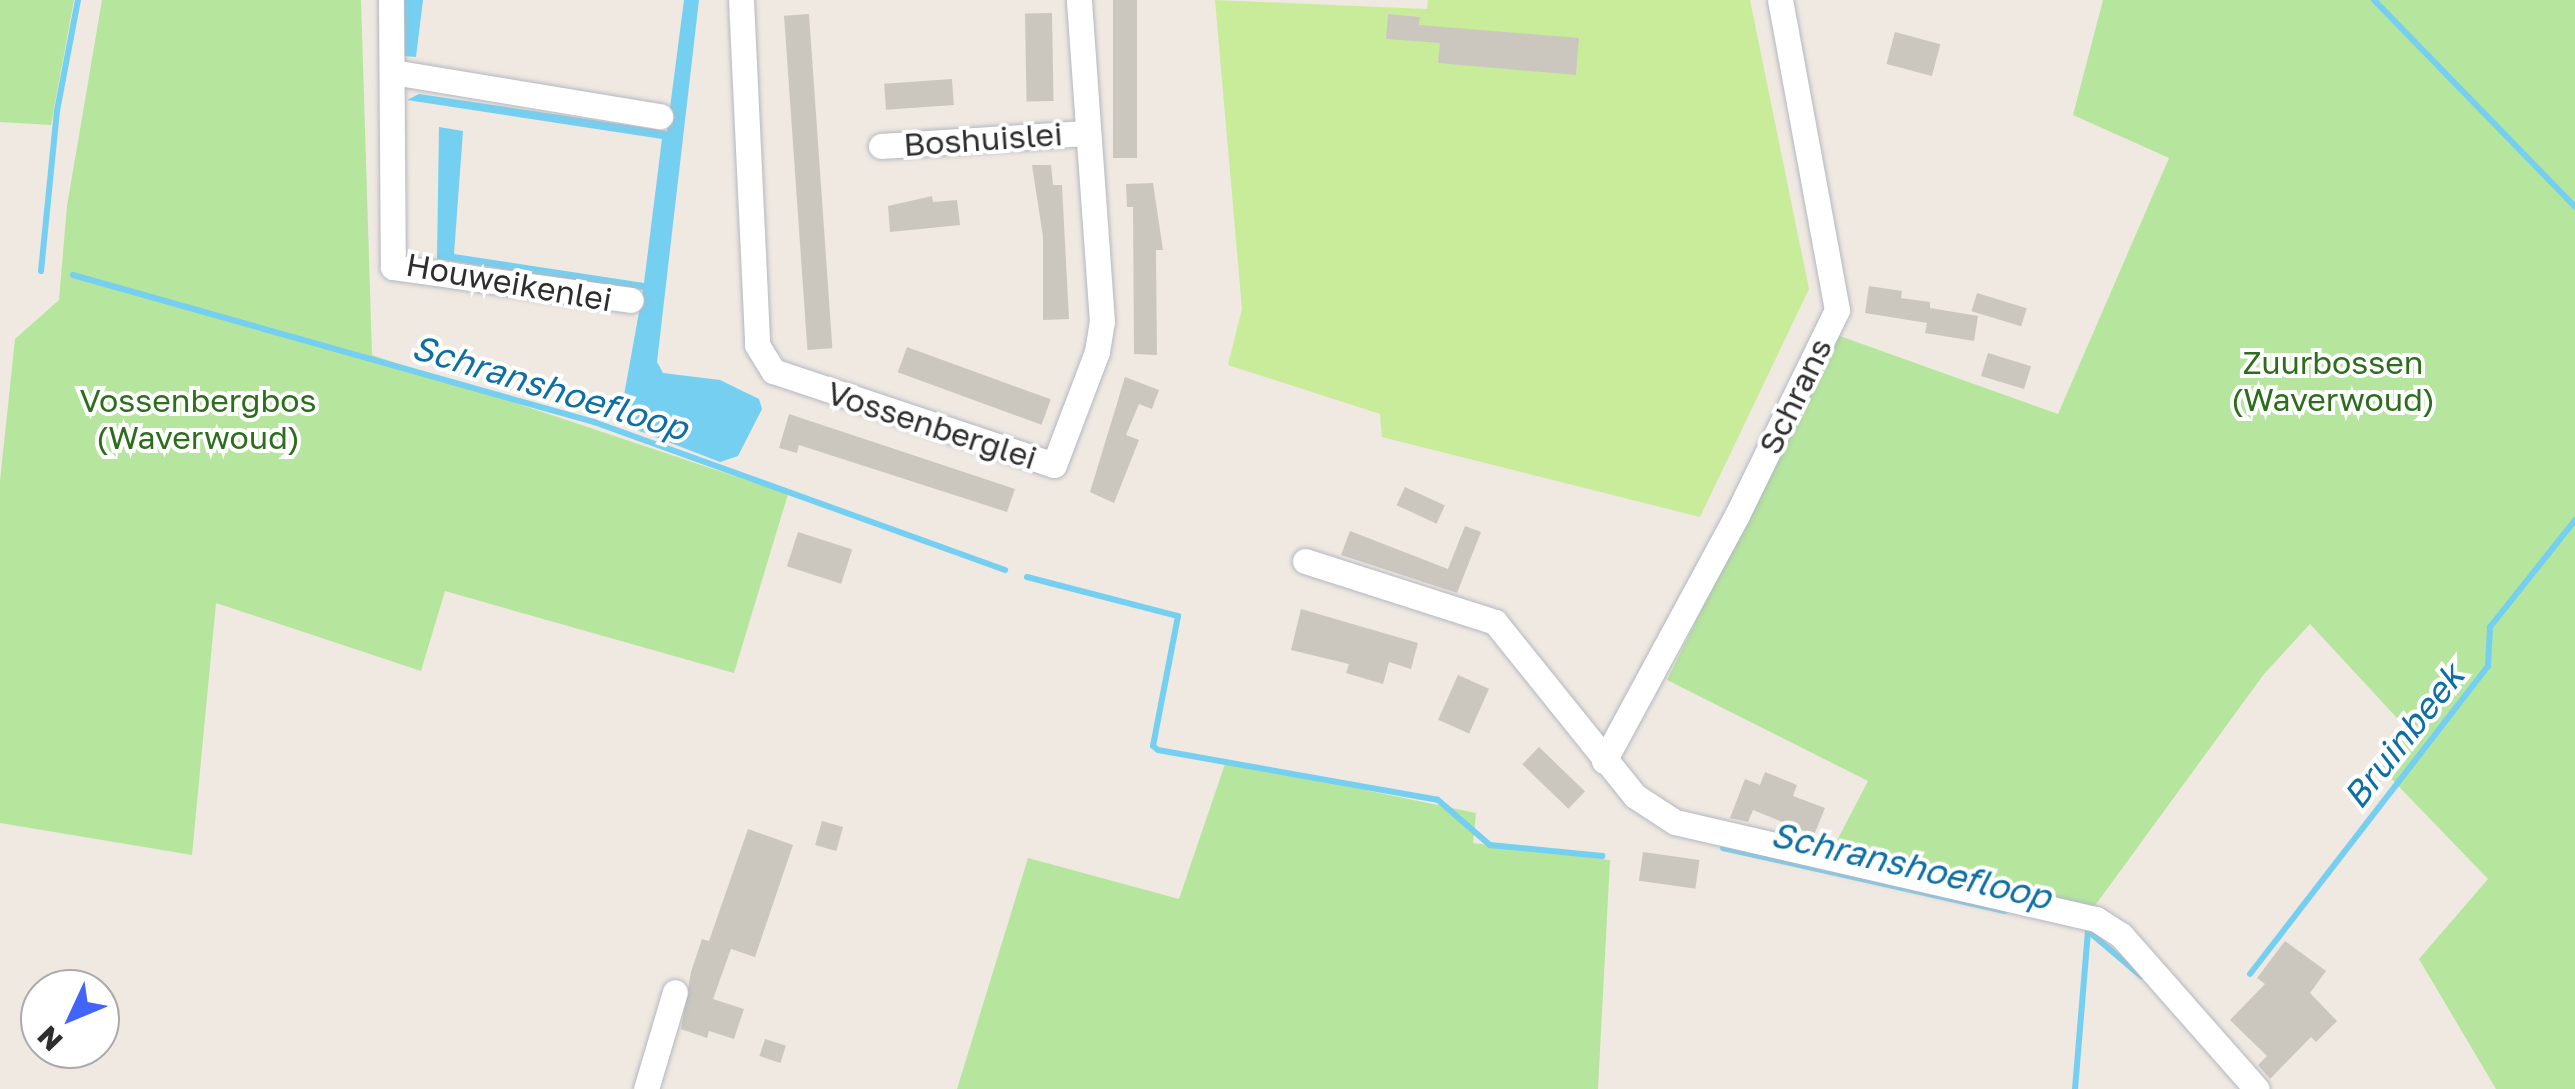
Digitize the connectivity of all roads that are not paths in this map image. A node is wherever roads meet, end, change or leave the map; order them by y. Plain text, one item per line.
1 (392, 0) edge
2 (742, 0) edge
3 (1079, 0) edge
4 (1780, 0) edge
5 (393, 72) junction
6 (660, 116) dead end
7 (1086, 133) junction
8 (881, 146) dead end
9 (631, 300) dead end
10 (1305, 562) dead end
11 (1604, 760) junction
12 (675, 992) dead end
13 (646, 1089) edge
14 (2257, 1089) edge

1 - 5 street, Houweikenlei
2 - 7 street, Vossenberglei
3 - 7 street, Vossenberglei
4 - 11 street, Schrans
5 - 6 street
5 - 9 street, Houweikenlei
7 - 8 street, Boshuislei
10 - 11 street
11 - 14 street
12 - 13 street

